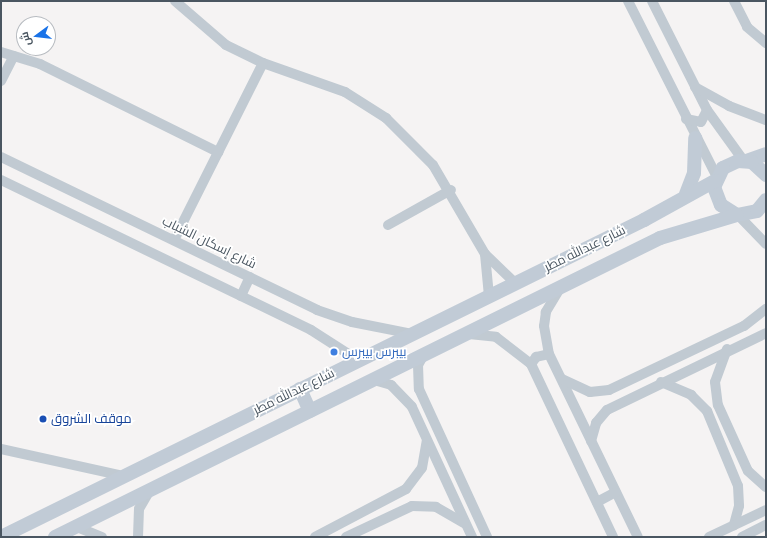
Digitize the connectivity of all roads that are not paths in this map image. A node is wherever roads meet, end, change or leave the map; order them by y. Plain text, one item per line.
1 (175, 1) edge
2 (628, 1) edge
3 (652, 1) edge
4 (734, 1) edge
5 (766, 43) edge
6 (1, 52) edge
7 (14, 56) junction
8 (263, 63) junction
9 (1, 81) edge
10 (694, 87) junction
11 (707, 110) junction
12 (686, 119) junction
13 (766, 120) edge
14 (695, 138) junction
15 (218, 152) junction
16 (766, 154) edge
17 (1, 157) edge
18 (744, 160) junction
19 (766, 175) edge
20 (716, 179) junction
21 (1, 180) edge
22 (451, 190) junction
23 (686, 194) junction
24 (766, 200) edge
25 (738, 215) junction
26 (649, 218) junction
27 (388, 225) dead end
28 (660, 238) junction
29 (174, 240) junction
30 (766, 244) edge
31 (485, 254) junction
32 (250, 277) junction
33 (515, 283) junction
34 (560, 289) junction
35 (241, 296) junction
36 (489, 296) junction
37 (766, 309) edge
38 (750, 323) junction
39 (412, 334) junction
40 (469, 334) junction
41 (761, 334) edge
42 (727, 350) junction
43 (550, 354) junction
44 (423, 356) junction
45 (358, 360) junction
46 (531, 364) junction
47 (561, 379) junction
48 (374, 380) junction
49 (661, 382) junction
50 (300, 389) junction
51 (609, 390) junction
52 (424, 400) junction
53 (616, 404) junction
54 (718, 405) junction
55 (412, 407) junction
56 (310, 411) junction
57 (707, 411) junction
58 (427, 441) junction
59 (591, 441) junction
60 (1, 449) edge
61 (748, 471) junction
62 (124, 476) junction
63 (735, 476) junction
64 (766, 487) edge
65 (151, 490) junction
66 (616, 492) junction
67 (597, 502) junction
68 (383, 504) junction
69 (766, 510) edge
70 (389, 516) junction
71 (466, 524) junction
72 (734, 525) junction
73 (766, 526) edge
74 (76, 527) junction
75 (1, 537) edge
76 (55, 537) edge
77 (102, 537) edge
78 (138, 537) edge
79 (314, 537) edge
80 (346, 537) edge
81 (472, 537) edge
82 (487, 537) edge
83 (613, 537) edge
84 (638, 537) edge
85 (709, 537) edge
86 (742, 537) edge

1 - 8 street
2 - 12 street
3 - 10 street
4 - 5 street
6 - 7 street
7 - 9 street
7 - 15 street
8 - 15 street
8 - 22 street
10 - 11 street
10 - 13 street
11 - 12 street
11 - 18 street
12 - 14 street
14 - 20 street
14 - 23 street
15 - 29 street
16 - 18 street
17 - 29 street, شارع إسكان الشباب
18 - 19 street
18 - 20 street
20 - 23 street, شارع عبدالله مطر
20 - 25 street
21 - 35 street
22 - 27 street
22 - 31 street
23 - 26 street, شارع عبدالله مطر
24 - 25 street, شارع عبدالله مطر
25 - 28 street, شارع عبدالله مطر
25 - 30 street
26 - 28 street
26 - 33 street, شارع عبدالله مطر
28 - 34 street, شارع عبدالله مطر
29 - 32 street, شارع إسكان الشباب
31 - 33 street
31 - 36 street
32 - 35 street
32 - 39 street, شارع إسكان الشباب
33 - 36 street, شارع عبدالله مطر
34 - 40 street, شارع عبدالله مطر
34 - 43 street
35 - 45 street
36 - 39 street, شارع عبدالله مطر
37 - 38 street
38 - 41 street
38 - 51 street
39 - 45 street, شارع عبدالله مطر
40 - 44 street, شارع عبدالله مطر
40 - 46 street
41 - 42 street
42 - 49 street
42 - 54 street
43 - 46 street
43 - 47 street
44 - 48 street, شارع عبدالله مطر
44 - 52 street
45 - 50 street, شارع عبدالله مطر
46 - 67 street
47 - 51 street
47 - 59 street
48 - 55 street
48 - 56 street, شارع عبدالله مطر
49 - 53 street
49 - 57 street
50 - 56 street
50 - 62 street, شارع عبدالله مطر
51 - 53 street
52 - 55 street
52 - 82 street
53 - 59 street
54 - 57 street
54 - 61 street
55 - 58 street
56 - 65 street, شارع عبدالله مطر
57 - 63 street
58 - 68 street
58 - 71 street
59 - 66 street
60 - 62 street
61 - 63 street
61 - 64 street
62 - 75 street, شارع عبدالله مطر
63 - 72 street
65 - 74 street, شارع عبدالله مطر
65 - 78 street
66 - 67 street
66 - 84 street
67 - 83 street
68 - 70 street
68 - 79 street
69 - 72 street
70 - 71 street
70 - 80 street
71 - 81 street
72 - 85 street
73 - 86 street
74 - 76 street, شارع عبدالله مطر
74 - 77 street

